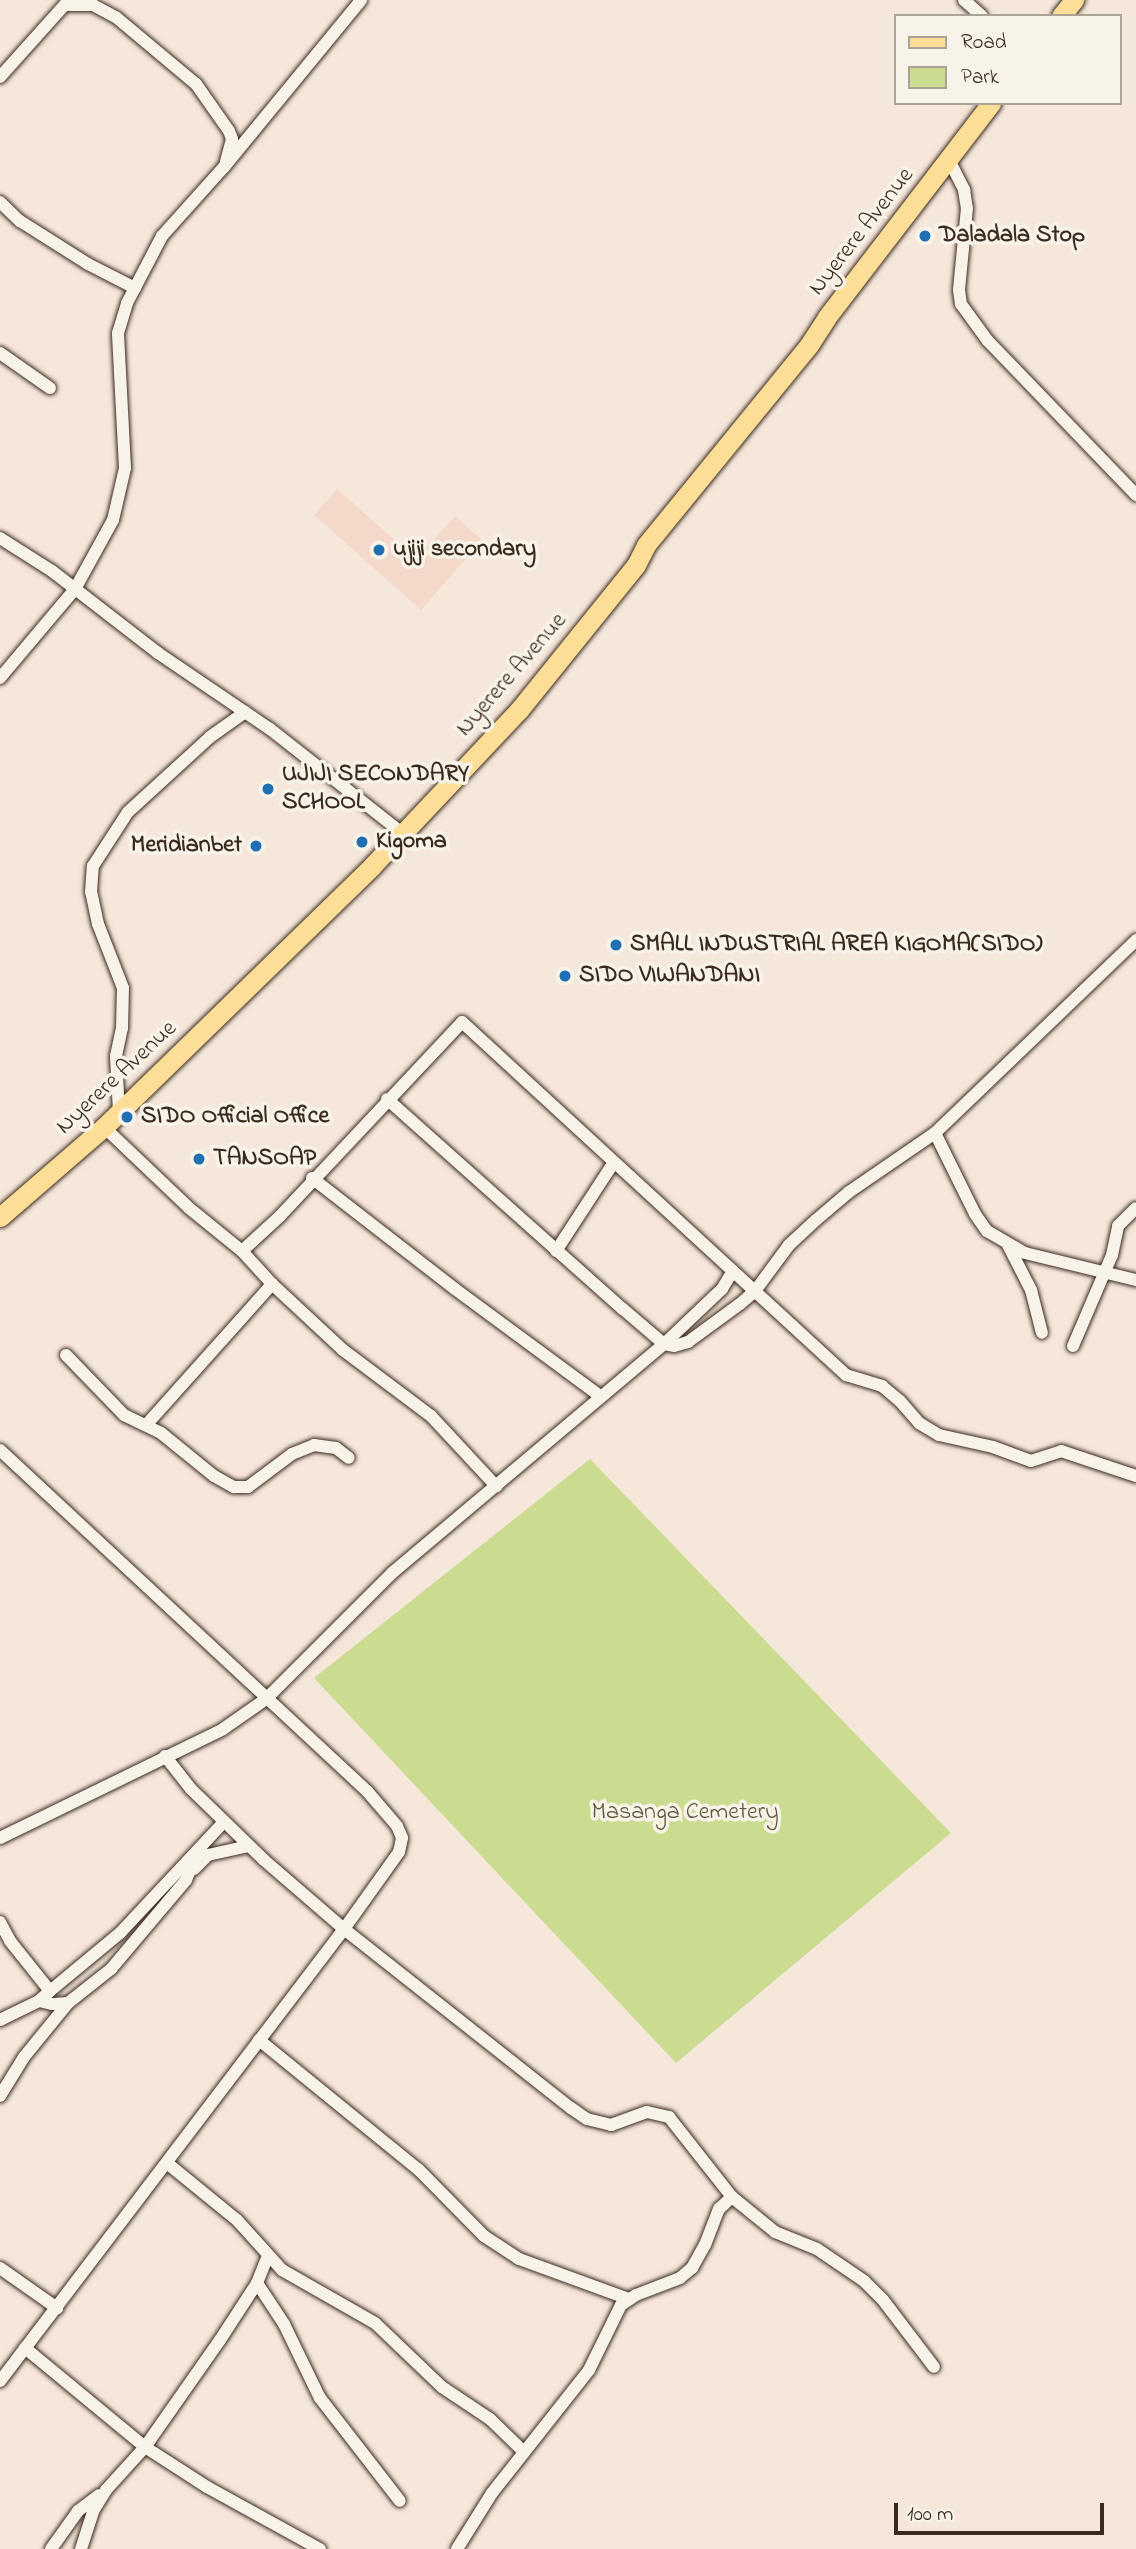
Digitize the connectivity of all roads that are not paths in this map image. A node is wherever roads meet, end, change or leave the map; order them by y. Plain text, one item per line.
1 (360, 0) edge
2 (964, 0) edge
3 (1074, 0) edge
4 (67, 3) edge
5 (980, 14) edge
6 (1062, 14) edge
7 (0, 77) edge
8 (990, 105) edge
9 (949, 160) junction
10 (224, 167) junction
11 (0, 202) edge
12 (135, 288) junction
13 (0, 353) edge
14 (50, 388) dead end
15 (1136, 495) edge
16 (0, 538) edge
17 (75, 589) junction
18 (0, 678) edge
19 (245, 712) junction
20 (402, 833) junction
21 (1136, 940) edge
22 (387, 1098) junction
23 (119, 1112) junction
24 (104, 1128) junction
25 (935, 1133) junction
26 (614, 1162) junction
27 (312, 1178) junction
28 (1136, 1208) edge
29 (0, 1217) edge
30 (1008, 1245) junction
31 (242, 1251) junction
32 (556, 1251) junction
33 (733, 1271) junction
34 (1103, 1273) junction
35 (1136, 1280) edge
36 (272, 1284) junction
37 (755, 1291) junction
38 (1042, 1332) dead end
39 (664, 1343) junction
40 (1073, 1346) dead end
41 (66, 1354) dead end
42 (600, 1396) junction
43 (147, 1424) junction
44 (0, 1450) edge
45 (349, 1458) dead end
46 (1136, 1476) edge
47 (496, 1486) junction
48 (266, 1699) junction
49 (164, 1756) junction
50 (224, 1822) junction
51 (0, 1838) edge
52 (249, 1846) junction
53 (198, 1850) junction
54 (191, 1871) junction
55 (0, 1922) edge
56 (344, 1929) junction
57 (50, 1991) junction
58 (39, 2001) junction
59 (68, 2003) junction
60 (0, 2020) edge
61 (259, 2040) junction
62 (0, 2096) edge
63 (167, 2163) junction
64 (732, 2197) junction
65 (268, 2256) junction
66 (0, 2268) edge
67 (257, 2283) junction
68 (629, 2299) junction
69 (57, 2308) junction
70 (26, 2348) junction
71 (934, 2367) dead end
72 (0, 2381) edge
73 (145, 2447) junction
74 (524, 2452) junction
75 (106, 2490) junction
76 (400, 2501) dead end
77 (51, 2549) edge
78 (81, 2549) edge
79 (320, 2549) edge
80 (457, 2549) edge

1 - 10 street
2 - 5 street
3 - 6 main road
4 - 7 street
4 - 10 street
8 - 9 main road, Nyerere Avenue
9 - 15 street
9 - 20 main road, Nyerere Avenue
10 - 12 street
11 - 12 street
12 - 17 street
13 - 14 street
16 - 17 street
17 - 18 street
17 - 19 street
19 - 20 street
19 - 23 street
20 - 23 main road, Nyerere Avenue
21 - 25 street
22 - 26 street
22 - 27 street
22 - 32 street
23 - 24 main road, Nyerere Avenue
24 - 29 main road, Nyerere Avenue
24 - 31 street
25 - 30 street
25 - 37 street
26 - 32 street
26 - 33 street
27 - 31 street
27 - 42 street
28 - 34 street
30 - 34 street
30 - 38 street
31 - 36 street
32 - 39 street
33 - 37 street
33 - 39 street
34 - 35 street
34 - 40 street
36 - 43 street
36 - 47 street
37 - 39 street
37 - 46 street
39 - 42 street
41 - 43 street
42 - 47 street
43 - 45 street
44 - 48 street
47 - 48 street
48 - 49 street
48 - 56 street
49 - 50 street
49 - 51 street
50 - 52 street
50 - 53 street
52 - 54 street
52 - 56 street
53 - 54 street
53 - 57 street
54 - 59 street
55 - 57 street
56 - 61 street
56 - 64 street
57 - 58 street
58 - 59 street
58 - 60 street
59 - 62 street
61 - 63 street
61 - 68 street
63 - 65 street
63 - 69 street
64 - 68 street
64 - 71 street
65 - 67 street
65 - 74 street
66 - 69 street
67 - 73 street
67 - 76 street
68 - 74 street
69 - 70 street
70 - 72 street
70 - 73 street
73 - 75 street
73 - 79 street
74 - 80 street
75 - 77 street
75 - 78 street

